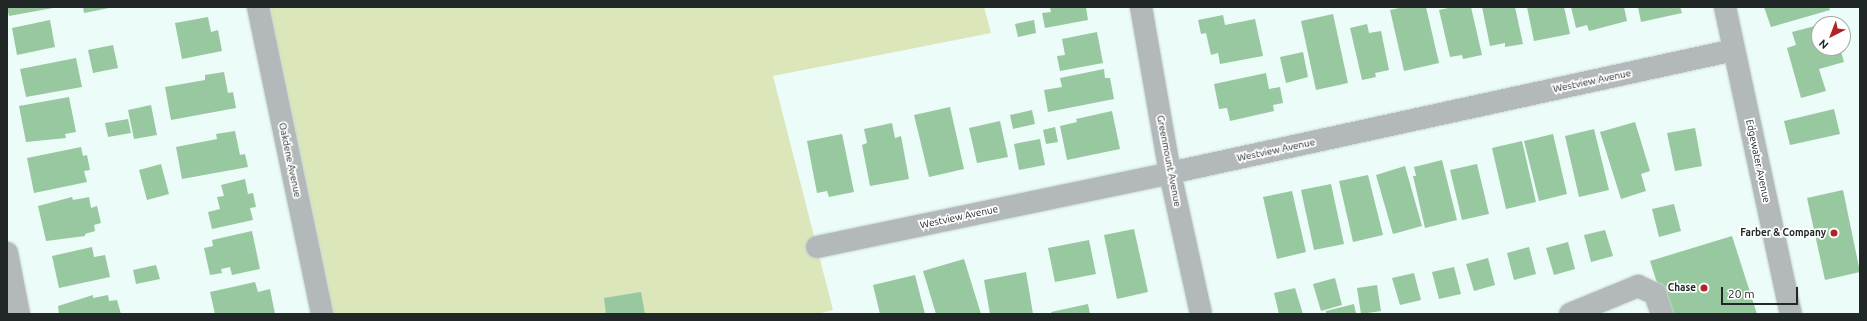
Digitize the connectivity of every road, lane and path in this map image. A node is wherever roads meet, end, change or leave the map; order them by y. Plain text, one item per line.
1 (258, 7) edge
2 (1141, 7) edge
3 (1725, 7) edge
4 (1734, 50) junction
5 (1170, 173) junction
6 (817, 247) dead end
7 (7, 253) edge
8 (19, 314) edge
9 (322, 314) edge
10 (1201, 314) edge
11 (1570, 314) edge
12 (1662, 314) edge
13 (1791, 314) edge

1 - 9 street, Oakdene Avenue
2 - 5 street, Greenmount Avenue
3 - 4 street, Edgewater Avenue
4 - 5 street, Westview Avenue
4 - 13 street, Edgewater Avenue
5 - 6 street, Westview Avenue
5 - 10 street, Greenmount Avenue
7 - 8 street
11 - 12 street

